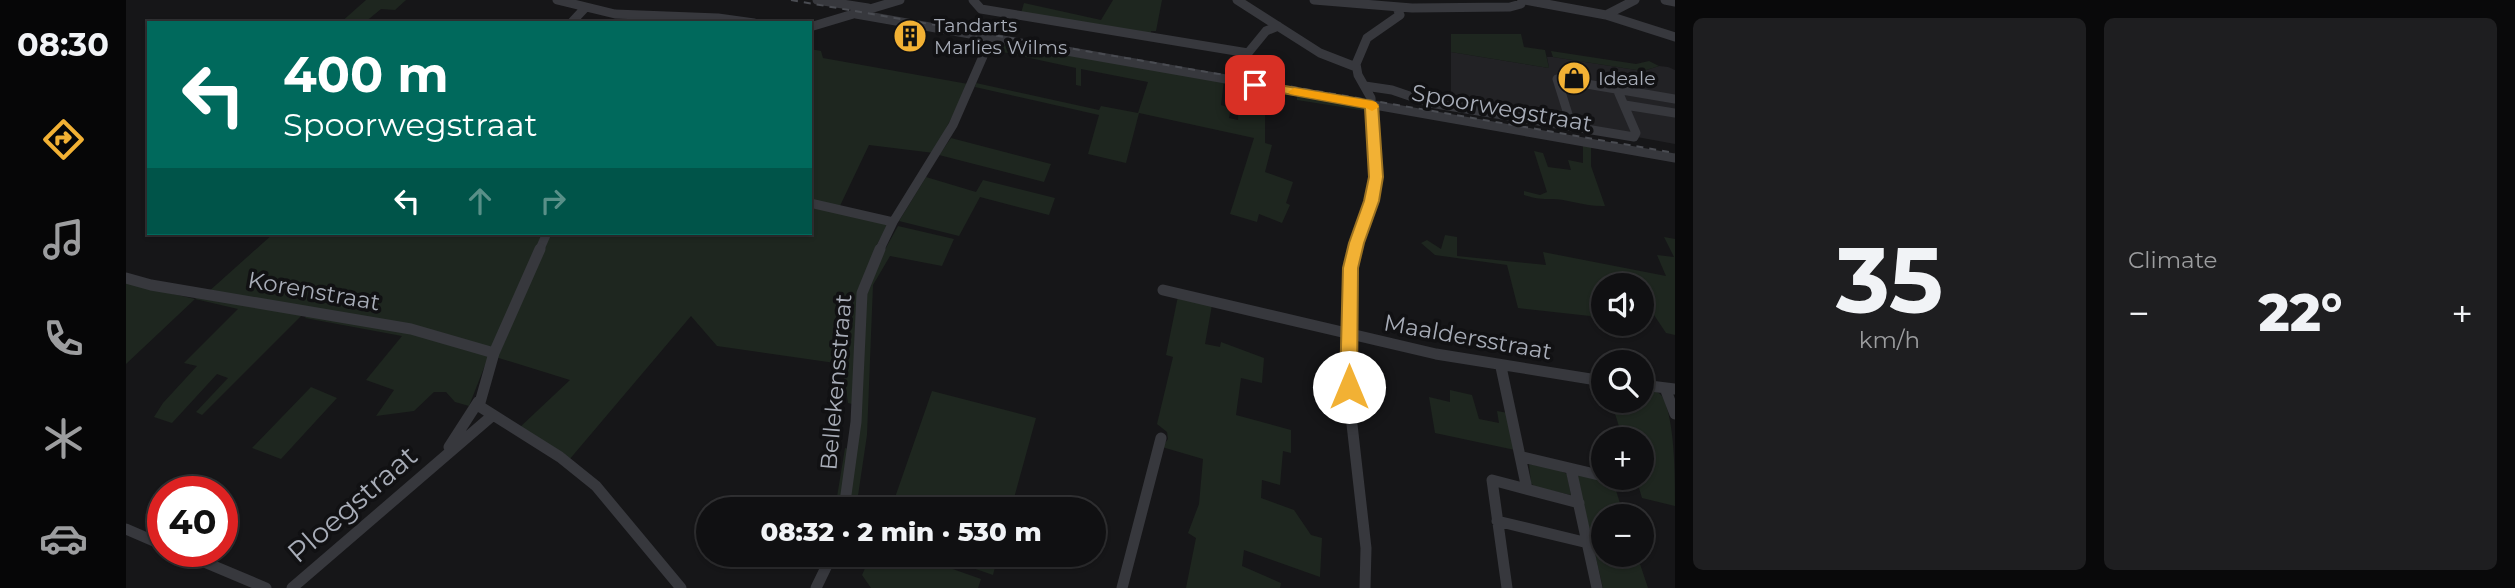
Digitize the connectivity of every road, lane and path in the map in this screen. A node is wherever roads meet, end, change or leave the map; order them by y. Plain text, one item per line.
1 (557, 0) edge
2 (817, 0) edge
3 (900, 0) edge
4 (973, 0) edge
5 (1237, 0) edge
6 (1314, 0) edge
7 (1523, 0) edge
8 (1635, 0) edge
9 (1665, 0) edge
10 (837, 2) edge
11 (1675, 2) edge
12 (1514, 3) edge
13 (585, 8) junction
14 (1397, 8) junction
15 (1619, 8) junction
16 (871, 9) junction
17 (856, 14) junction
18 (1606, 15) junction
19 (1620, 19) junction
20 (573, 21) edge
21 (740, 21) edge
22 (812, 26) edge
23 (1278, 26) junction
24 (1675, 37) edge
25 (991, 38) junction
26 (1356, 67) junction
27 (1617, 89) junction
28 (1369, 96) junction
29 (1675, 99) edge
30 (1625, 105) junction
31 (1675, 113) edge
32 (1572, 127) junction
33 (1675, 158) edge
34 (812, 203) edge
35 (893, 222) junction
36 (546, 235) edge
37 (126, 278) edge
38 (1163, 290) dead end
39 (1349, 337) junction
40 (494, 353) junction
41 (1501, 367) junction
42 (1591, 379) edge
43 (1670, 389) edge
44 (478, 402) junction
45 (1675, 414) edge
46 (493, 415) junction
47 (1161, 438) dead end
48 (444, 456) junction
49 (1522, 457) junction
50 (1571, 469) junction
51 (1591, 473) edge
52 (1527, 489) junction
53 (846, 497) edge
54 (1579, 503) junction
55 (1497, 521) junction
56 (126, 529) edge
57 (147, 538) edge
58 (1588, 543) junction
59 (216, 567) edge
60 (827, 567) edge
61 (266, 588) edge
62 (292, 588) edge
63 (681, 588) edge
64 (817, 588) edge
65 (1122, 588) edge
66 (1365, 588) edge
67 (1507, 588) edge
68 (1597, 588) edge

1 - 13 street
2 - 10 street
3 - 16 street
4 - 23 street
5 - 23 street
6 - 14 street
7 - 12 street
7 - 18 street
8 - 15 street
9 - 11 street
10 - 16 street
12 - 14 street
13 - 20 street
13 - 21 street
14 - 26 street
15 - 18 street
15 - 19 street
16 - 17 street
17 - 22 street
17 - 25 street, Spoorwegstraat
18 - 19 street
19 - 24 street
23 - 26 street
25 - 28 street, Spoorwegstraat
25 - 35 street, Bellekensstraat
26 - 28 street
27 - 29 street
27 - 30 street
27 - 32 street
28 - 32 street
28 - 33 street, Spoorwegstraat
28 - 39 street
30 - 31 street
30 - 32 street
34 - 35 street
35 - 53 street, Bellekensstraat
36 - 40 street, Ploegstraat
37 - 40 street, Korenstraat
38 - 39 street, Maaldersstraat
39 - 41 street, Maaldersstraat
39 - 66 street
40 - 44 street, Ploegstraat
41 - 42 street, Maaldersstraat
41 - 49 street
43 - 45 street
44 - 46 street
44 - 48 street, Ploegstraat
46 - 48 street, Ploegstraat
46 - 63 street
47 - 65 street
48 - 62 street, Ploegstraat
49 - 50 street
49 - 52 street
50 - 51 street
50 - 54 street
52 - 54 street
52 - 55 street
54 - 58 street
55 - 58 street
55 - 67 street
56 - 57 street
58 - 68 street
59 - 61 street
60 - 64 street

